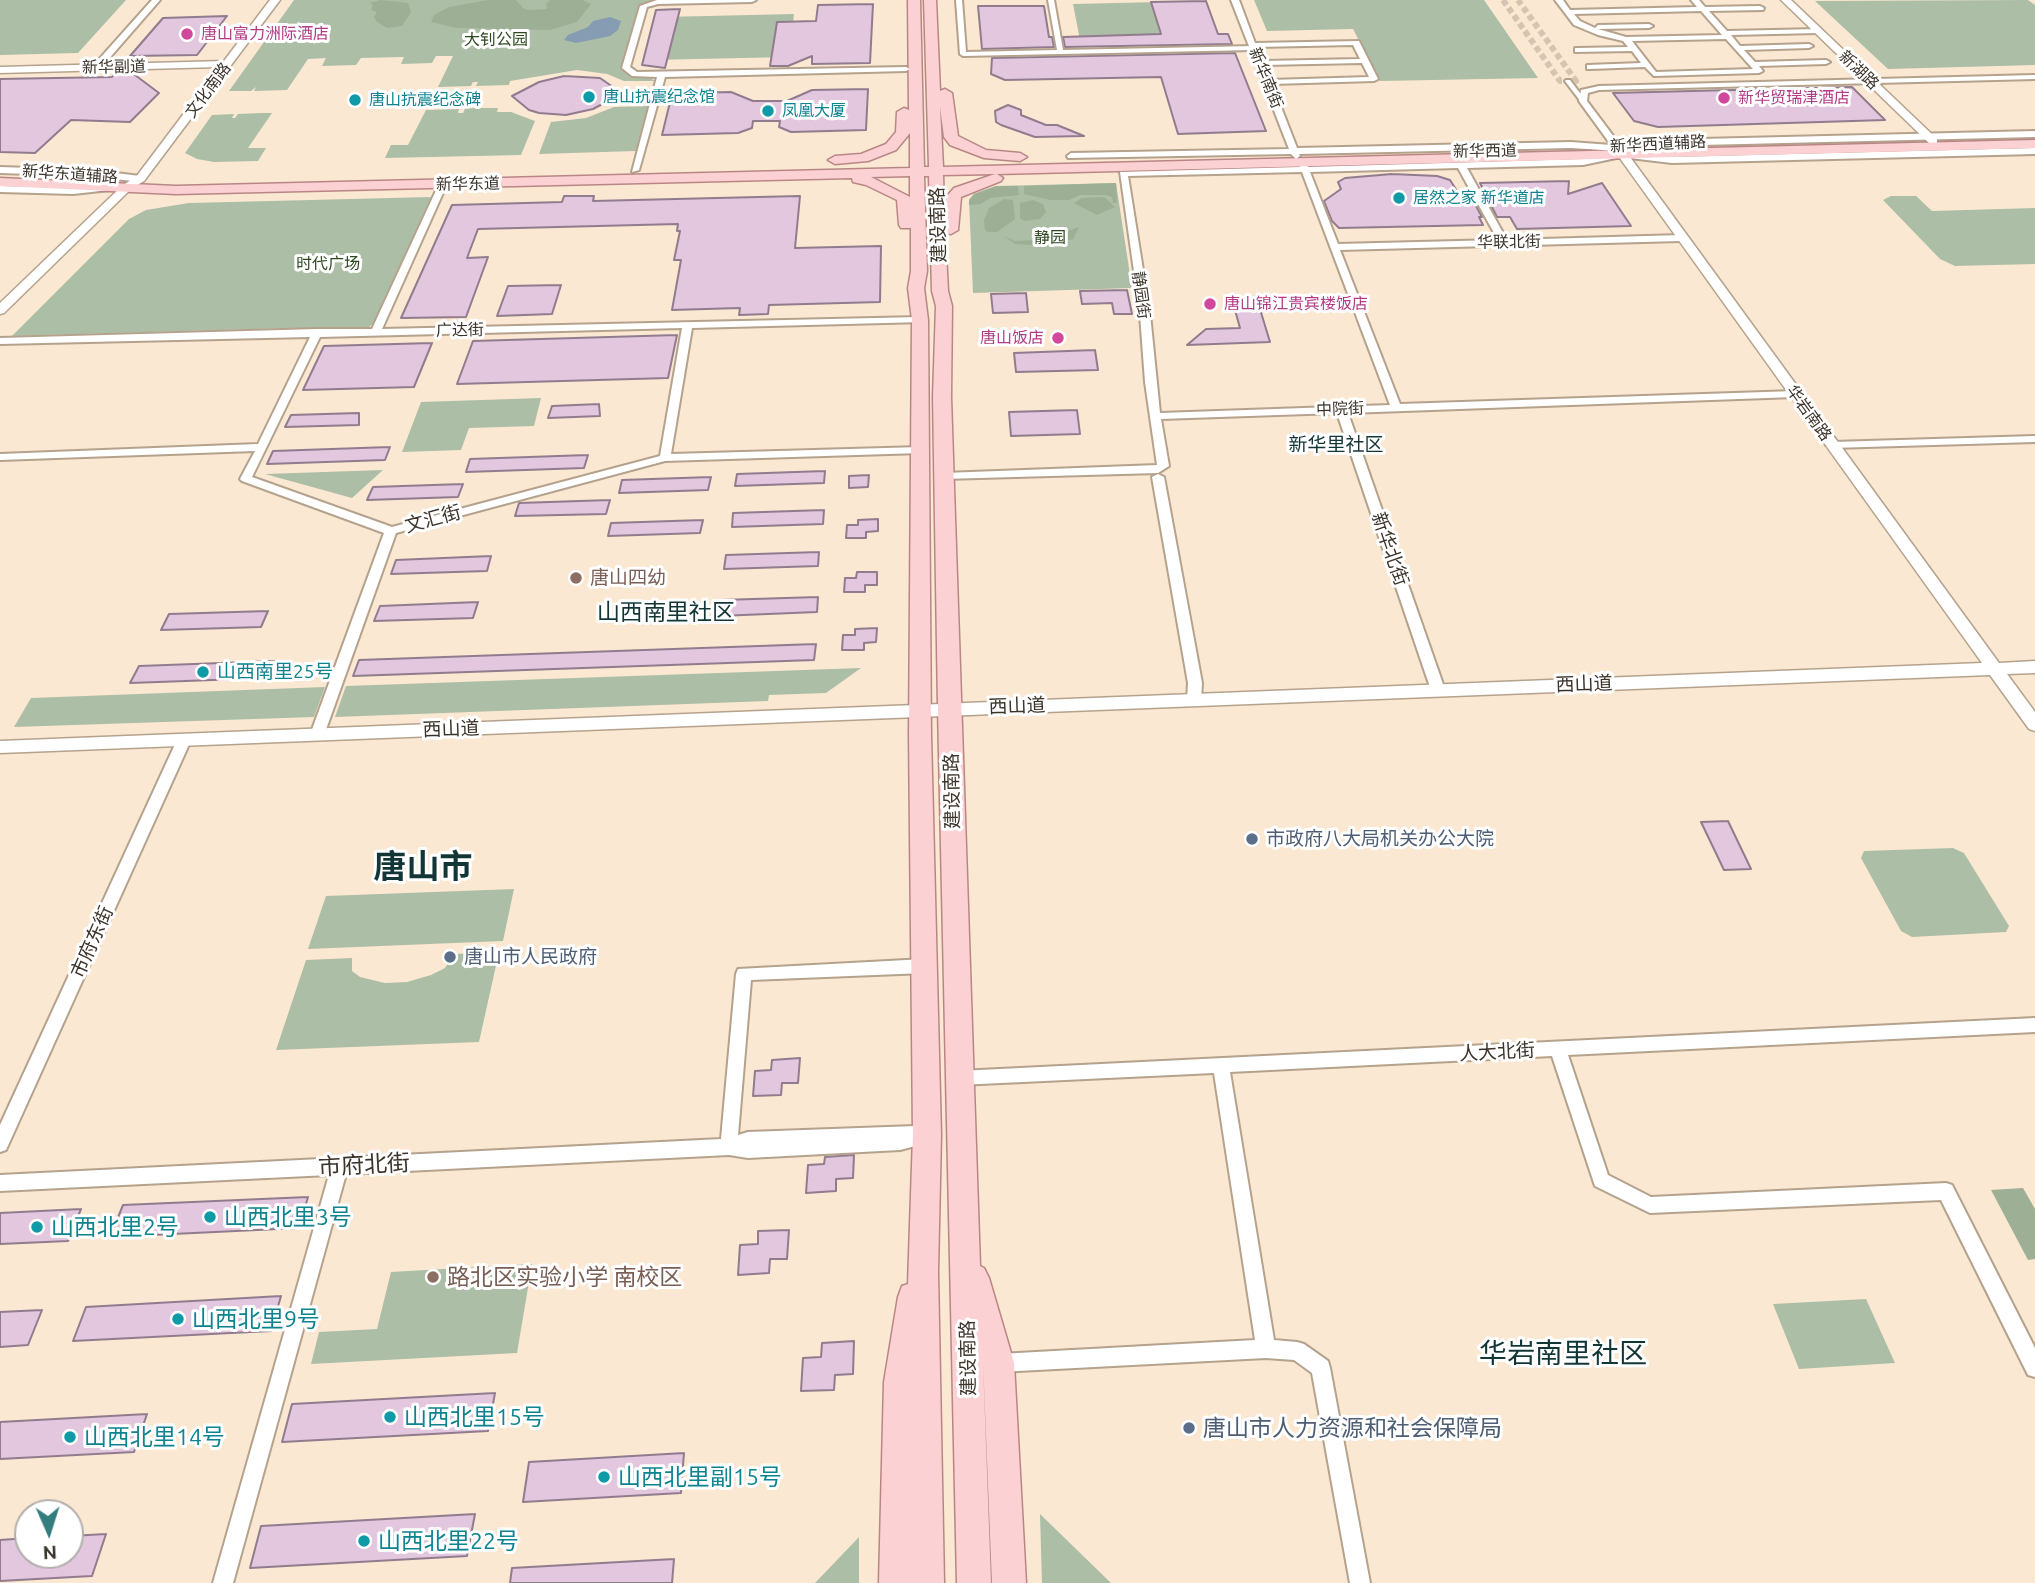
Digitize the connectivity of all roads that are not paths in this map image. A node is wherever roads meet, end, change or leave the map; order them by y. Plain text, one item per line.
1 (156, 0) edge
2 (275, 0) edge
3 (752, 0) edge
4 (914, 0) edge
5 (930, 0) edge
6 (959, 0) edge
7 (1051, 0) edge
8 (1235, 0) edge
9 (1559, 0) edge
10 (1626, 0) edge
11 (1695, 0) edge
12 (1786, 0) edge
13 (1760, 8) dead end
14 (1704, 9) junction
15 (1636, 11) junction
16 (1569, 12) junction
17 (1774, 22) dead end
18 (1718, 24) junction
19 (1649, 26) junction
20 (1586, 27) junction
21 (1818, 31) junction
22 (1727, 35) junction
23 (1626, 39) junction
24 (1660, 39) junction
25 (1253, 46) junction
26 (1810, 46) dead end
27 (1737, 48) junction
28 (1634, 49) junction
29 (1577, 50) dead end
30 (1060, 52) junction
31 (1365, 61) junction
32 (1826, 62) dead end
33 (1260, 63) junction
34 (228, 64) junction
35 (910, 64) junction
36 (1753, 64) junction
37 (1647, 65) junction
38 (1590, 67) dead end
39 (96, 68) junction
40 (0, 70) edge
41 (931, 70) junction
42 (1713, 72) junction
43 (662, 75) junction
44 (2035, 77) edge
45 (1568, 81) dead end
46 (1267, 82) junction
47 (1871, 82) junction
48 (1725, 85) junction
49 (1583, 101) junction
50 (2035, 136) edge
51 (1931, 139) junction
52 (2035, 144) edge
53 (1619, 151) junction
54 (2035, 151) edge
55 (1071, 156) junction
56 (1300, 160) junction
57 (1108, 161) junction
58 (1461, 165) junction
59 (1146, 167) junction
60 (728, 168) junction
61 (915, 168) junction
62 (936, 168) junction
63 (635, 170) junction
64 (0, 172) edge
65 (1123, 174) junction
66 (757, 176) junction
67 (0, 182) edge
68 (443, 184) junction
69 (136, 185) junction
70 (0, 189) edge
71 (1681, 238) junction
72 (1504, 243) junction
73 (1336, 247) junction
74 (916, 288) junction
75 (944, 306) junction
76 (0, 310) edge
77 (920, 320) junction
78 (0, 321) edge
79 (688, 325) junction
80 (317, 332) junction
81 (376, 332) junction
82 (0, 341) edge
83 (1795, 394) junction
84 (1396, 407) junction
85 (1342, 409) junction
86 (1155, 416) junction
87 (2035, 439) edge
88 (1832, 445) junction
89 (262, 447) junction
90 (921, 450) junction
91 (0, 457) edge
92 (665, 457) junction
93 (944, 476) junction
94 (1158, 477) dead end
95 (391, 531) junction
96 (2035, 667) edge
97 (1994, 668) junction
98 (1438, 690) junction
99 (1194, 699) junction
100 (949, 708) junction
101 (920, 710) junction
102 (2035, 725) edge
103 (317, 734) junction
104 (184, 740) junction
105 (0, 747) edge
106 (925, 966) junction
107 (2035, 1025) edge
108 (1558, 1049) junction
109 (1221, 1066) junction
110 (959, 1078) junction
111 (927, 1135) junction
112 (0, 1144) edge
113 (729, 1147) junction
114 (340, 1166) junction
115 (0, 1184) edge
116 (965, 1248) junction
117 (923, 1272) junction
118 (1266, 1349) junction
119 (999, 1363) junction
120 (2035, 1368) edge
121 (223, 1583) edge
122 (896, 1583) edge
123 (927, 1583) edge
124 (974, 1583) edge
125 (1009, 1583) edge
126 (1360, 1583) edge

1 - 39 street
2 - 34 street, 文化南路
3 - 43 street
4 - 35 main road, 建设南路
5 - 41 main road, 建设南路
6 - 30 street
7 - 30 street
8 - 25 street, 新华南街
9 - 16 street
10 - 15 street
11 - 14 street
12 - 21 street, 新湖路
13 - 14 street
14 - 15 street
14 - 18 street
15 - 16 street
15 - 19 street
16 - 20 street
17 - 18 street
18 - 22 street
19 - 20 street
19 - 24 street
20 - 23 street
21 - 22 street
21 - 47 street, 新湖路
22 - 24 street
22 - 27 street
23 - 24 street
23 - 28 street
25 - 30 street
25 - 31 street
25 - 33 street, 新华南街
26 - 27 street
27 - 36 street
28 - 29 street
28 - 37 street
31 - 33 street
31 - 46 street
32 - 36 street
33 - 46 street, 新华南街
34 - 39 street, 新华副道
34 - 69 street, 文化南路
35 - 43 street
35 - 60 main road
35 - 61 main road, 建设南路
36 - 42 street
37 - 38 street
37 - 42 street
39 - 40 street, 新华副道
41 - 55 main road
41 - 62 main road, 建设南路
42 - 48 street
43 - 63 street
44 - 47 street
45 - 49 street
46 - 56 street, 新华南街
47 - 48 street
47 - 51 street, 新湖路
48 - 49 street
49 - 53 street, 华岩南路
50 - 51 main road, 新华西道
51 - 53 main road, 新华西道
52 - 53 main road, 新华西道
53 - 54 street, 新华西道辅路
53 - 56 main road, 新华西道
53 - 58 street, 新华西道辅路
53 - 71 street, 华岩南路
55 - 56 street, 新华西道辅路
55 - 57 main road
56 - 57 main road, 新华西道
56 - 58 street, 新华西道辅路
56 - 59 main road, 新华西道
56 - 65 street, 新华西道辅路
56 - 73 street
57 - 62 main road, 新华西道
58 - 72 street
59 - 62 main road, 新华西道
59 - 65 main road
60 - 61 main road, 新华东道
60 - 63 main road, 新华东道
61 - 62 main road, 新华东道
61 - 66 main road, 新华东道
61 - 74 main road, 建设南路
62 - 75 main road, 建设南路
63 - 69 main road, 新华东道
64 - 69 main road, 新华东道
65 - 75 main road
65 - 86 street, 静园街
66 - 68 main road, 新华东道
66 - 74 main road
67 - 69 main road, 新华东道
68 - 69 main road, 新华东道
68 - 81 street
69 - 70 street, 新华东道辅路
69 - 76 street, 文化南路
69 - 78 street, 文化南路
71 - 72 street, 华联北街
71 - 83 street, 华岩南路
72 - 73 street, 华联北街
73 - 84 street
74 - 77 main road, 建设南路
75 - 93 main road, 建设南路
77 - 79 street, 广达街
77 - 90 main road, 建设南路
79 - 81 street, 广达街
79 - 92 street
80 - 81 street, 广达街
80 - 82 street, 广达街
80 - 89 street
83 - 84 street, 中院街
83 - 88 street, 华岩南路
84 - 85 street, 中院街
85 - 86 street, 中院街
85 - 98 street, 新华北街
86 - 93 street
87 - 88 street
88 - 97 street, 华岩南路
89 - 91 street
89 - 95 street, 文汇街
90 - 92 street, 文汇街
90 - 101 main road, 建设南路
92 - 95 street, 文汇街
93 - 100 main road, 建设南路
94 - 99 street
95 - 103 street
96 - 97 street, 西山道
97 - 98 street, 西山道
97 - 102 street, 华岩南路
98 - 99 street, 西山道
99 - 100 street, 西山道
100 - 101 street, 西山道
100 - 110 main road, 建设南路
101 - 103 street, 西山道
101 - 106 main road, 建设南路
103 - 104 street, 西山道
104 - 105 street, 西山道
104 - 112 street, 市府东街
106 - 111 main road, 建设南路
106 - 113 street
107 - 108 street, 人大北街
108 - 109 street, 人大北街
108 - 120 street
109 - 110 street, 人大北街
109 - 118 street
110 - 116 main road, 建设南路
111 - 113 street, 市府北街
111 - 117 main road, 建设南路
113 - 114 street, 市府北街
114 - 115 street, 市府北街
114 - 121 street
116 - 119 main road
116 - 124 main road, 建设南路
117 - 122 main road
117 - 123 main road, 建设南路
118 - 119 street
118 - 126 street
119 - 125 main road

